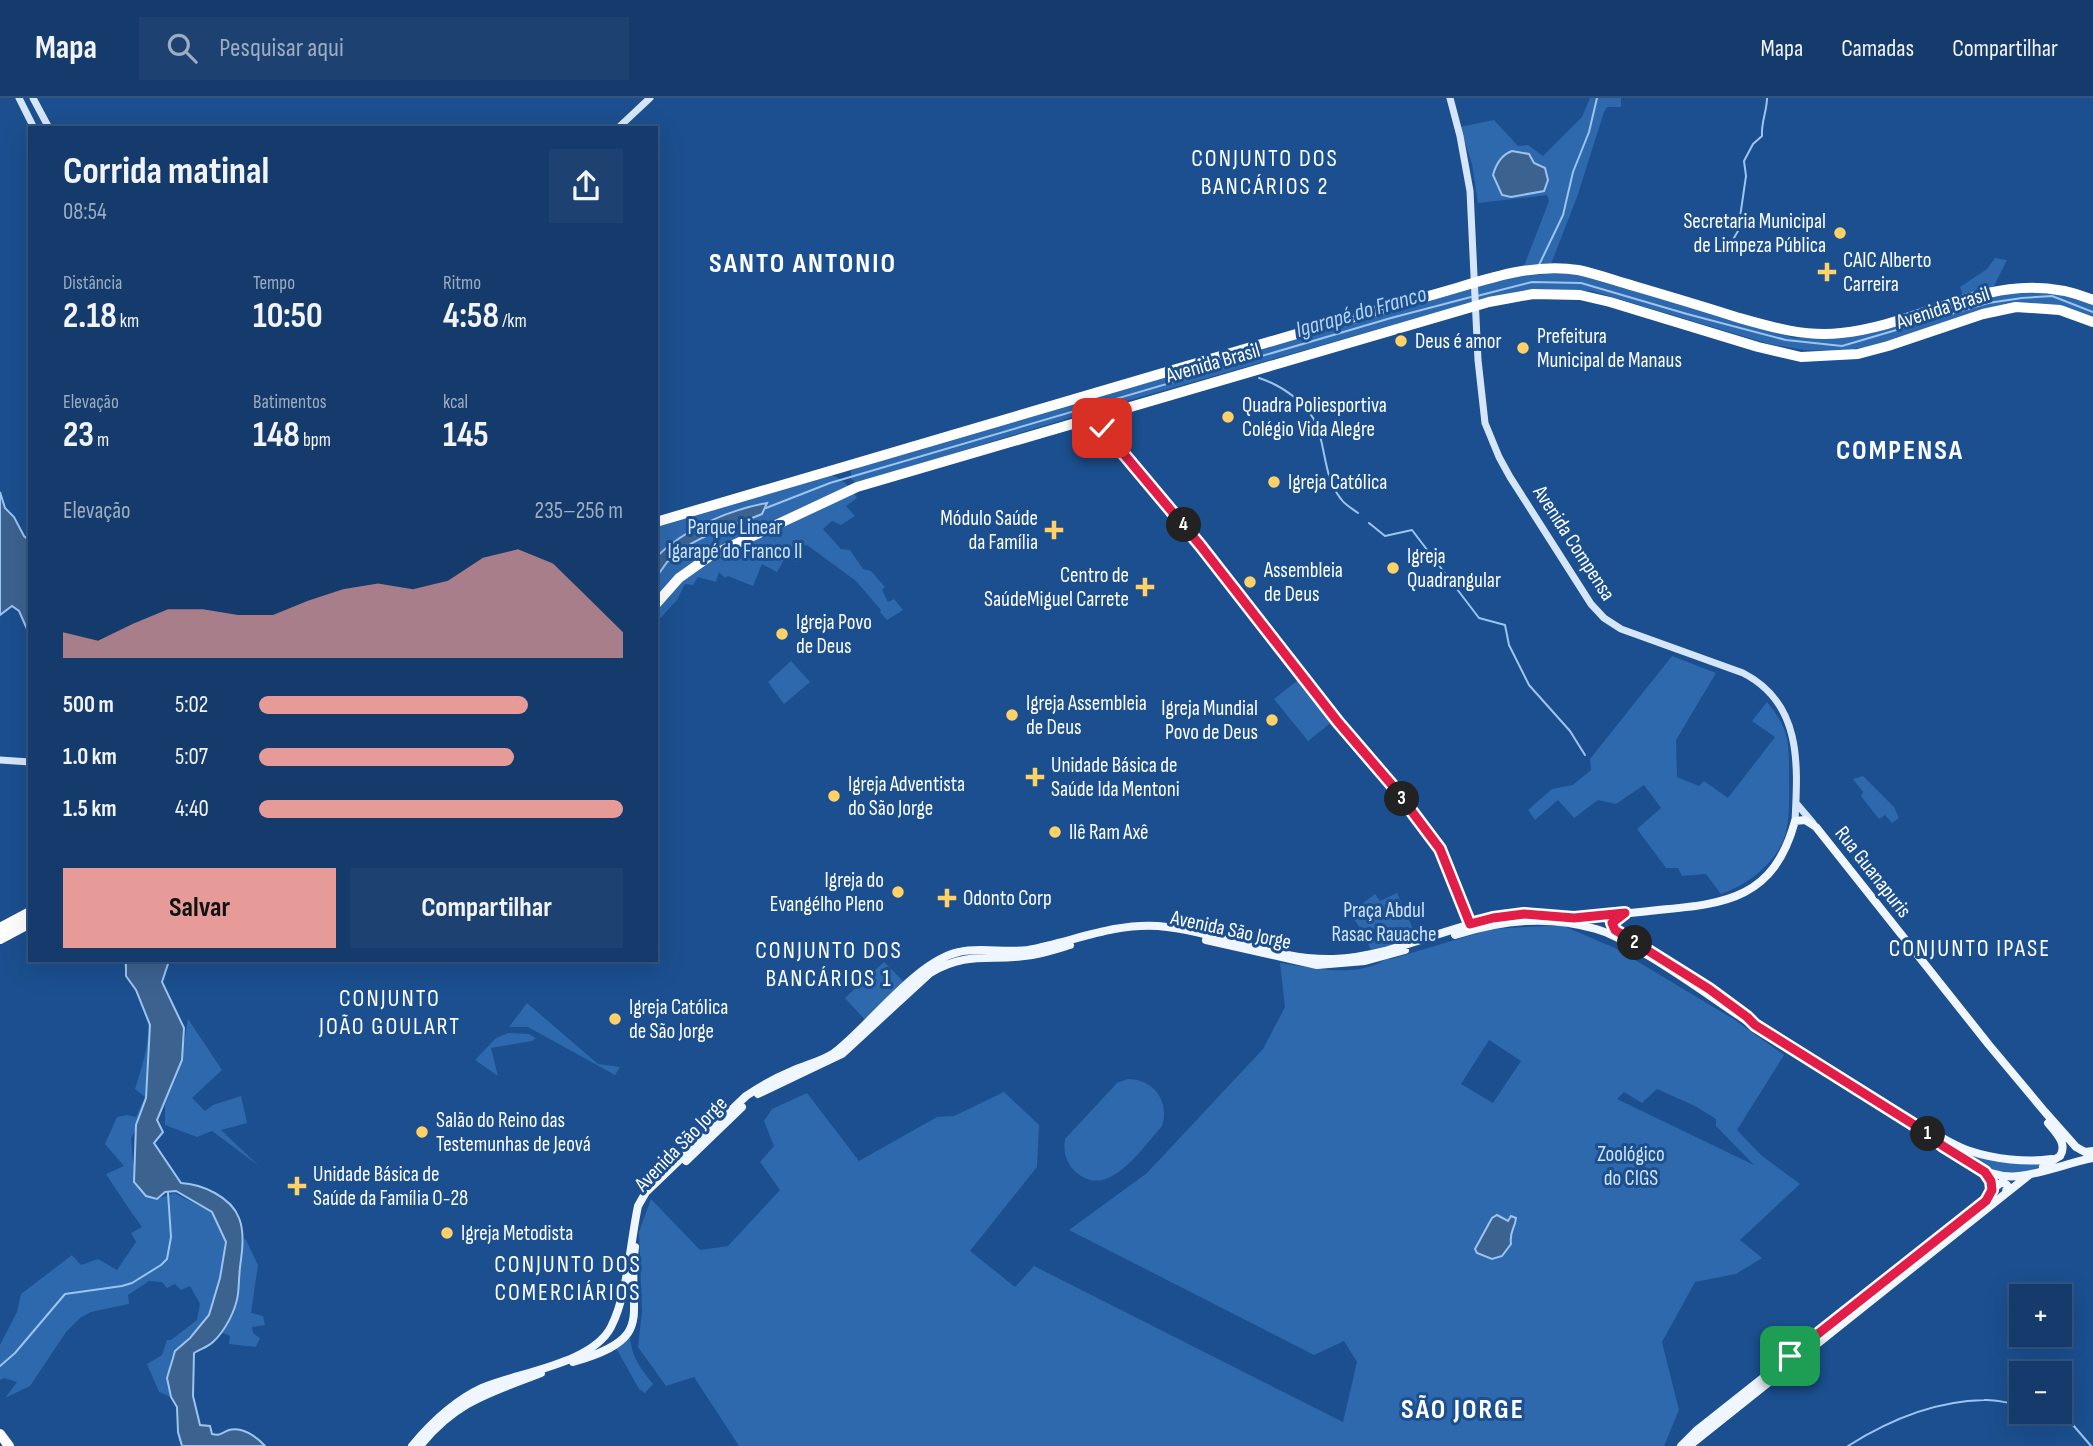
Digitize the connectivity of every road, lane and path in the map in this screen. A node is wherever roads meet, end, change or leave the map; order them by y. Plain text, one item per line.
1 (19, 98) edge
2 (33, 98) edge
3 (650, 98) edge
4 (1450, 98) edge
5 (33, 126) edge
6 (48, 126) edge
7 (620, 126) edge
8 (1474, 284) junction
9 (2093, 300) edge
10 (1475, 304) junction
11 (2093, 323) edge
12 (1108, 414) junction
13 (1084, 421) junction
14 (1106, 431) junction
15 (658, 521) edge
16 (658, 602) edge
17 (0, 760) edge
18 (28, 762) edge
19 (1796, 802) junction
20 (1795, 821) junction
21 (1816, 827) junction
22 (28, 913) edge
23 (1625, 913) junction
24 (1574, 918) joint
25 (28, 924) edge
26 (1470, 924) junction
27 (0, 928) edge
28 (0, 939) edge
29 (1755, 1025) junction
30 (2002, 1061) junction
31 (1912, 1124) junction
32 (2092, 1154) edge
33 (2060, 1156) junction
34 (1985, 1172) junction
35 (2030, 1174) junction
36 (1992, 1190) junction
37 (2006, 1192) junction
38 (0, 1434) edge
39 (9, 1446) edge
40 (412, 1446) edge
41 (420, 1446) edge
42 (1681, 1446) edge
43 (1689, 1446) edge

1 - 5 street
2 - 6 street
3 - 7 street
4 - 8 street, Avenida Compensa
8 - 9 highway, Avenida Brasil
8 - 10 street, Avenida Compensa
8 - 15 highway, Avenida Brasil
10 - 11 highway, Avenida Brasil
10 - 12 highway, Avenida Brasil
10 - 19 street, Avenida Compensa
12 - 13 highway, Avenida Brasil
12 - 14 street
13 - 14 street
13 - 16 highway, Avenida Brasil
14 - 26 street
17 - 18 street
19 - 20 street, Avenida Compensa
19 - 21 street, Rua Guanapuris
20 - 21 main road
20 - 23 main road, Avenida Compensa
21 - 30 main road, Rua Guanapuris
22 - 27 highway
23 - 24 main road, Avenida Compensa
23 - 29 main road
24 - 26 main road, Avenida São Jorge
25 - 28 highway
26 - 40 main road, Avenida São Jorge
29 - 31 main road, Avenida São Jorge
29 - 41 main road, Avenida São Jorge
30 - 32 main road, Rua Guanapuris
30 - 33 main road, Rua Guanapuris
31 - 33 main road
31 - 34 main road, Avenida São Jorge
32 - 35 main road, Avenida São Jorge
33 - 35 main road
34 - 35 main road, Avenida São Jorge
34 - 36 main road
35 - 37 main road
36 - 37 main road
36 - 42 main road
37 - 43 main road
38 - 39 highway

